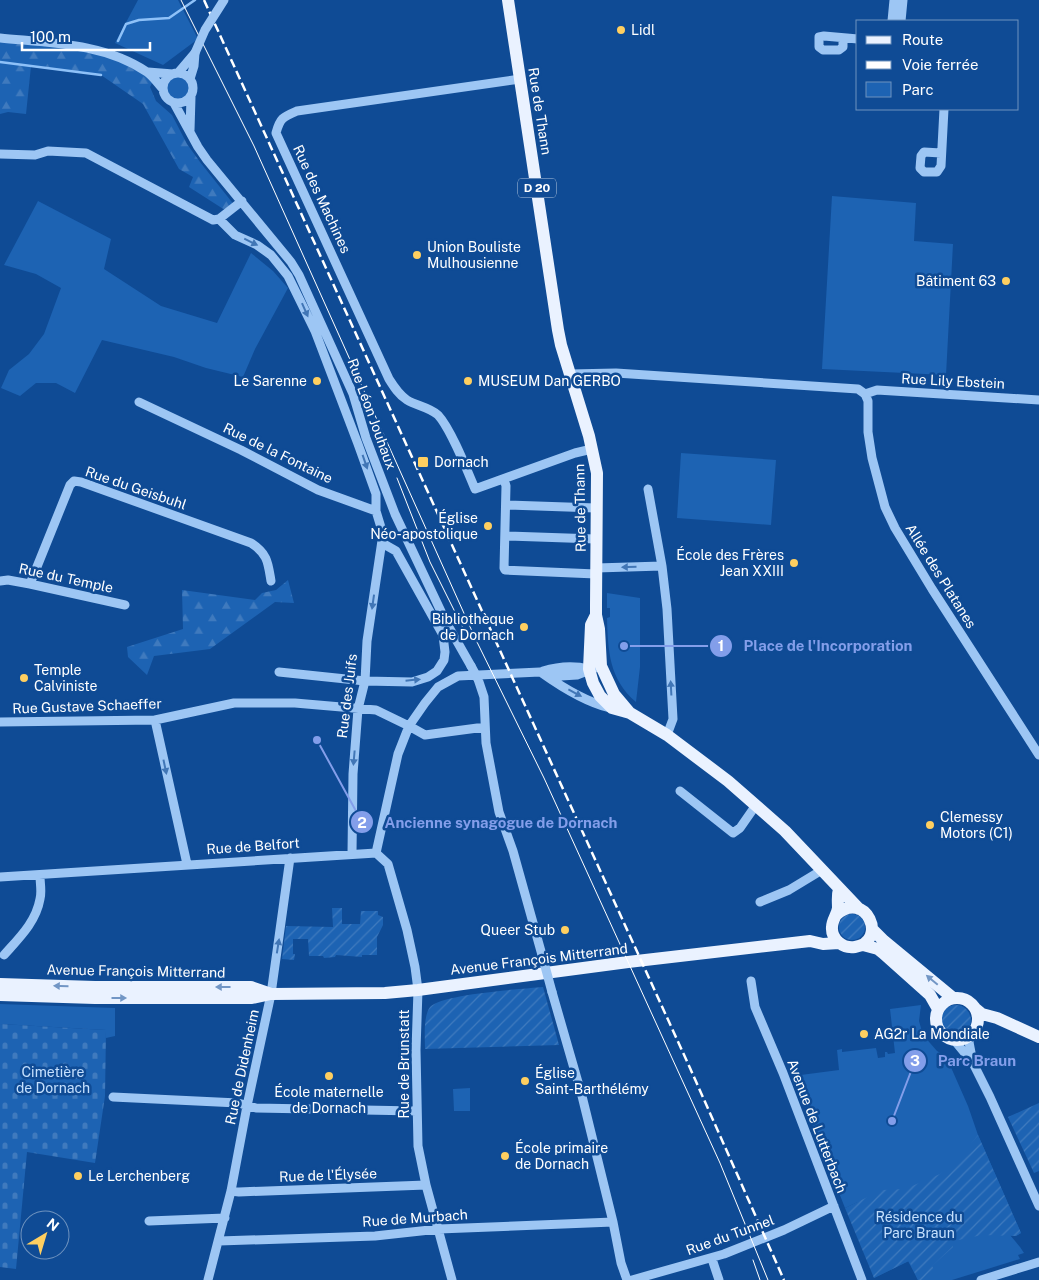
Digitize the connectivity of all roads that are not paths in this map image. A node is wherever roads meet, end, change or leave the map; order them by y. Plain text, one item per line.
1 (224, 0) edge
2 (508, 0) edge
3 (894, 0) edge
4 (903, 0) edge
5 (892, 20) edge
6 (901, 20) edge
7 (0, 38) edge
8 (843, 38) dead end
9 (856, 39) edge
10 (195, 53) junction
11 (148, 72) junction
12 (175, 74) junction
13 (190, 79) junction
14 (520, 79) junction
15 (163, 89) junction
16 (191, 97) junction
17 (174, 103) junction
18 (944, 110) edge
19 (190, 133) junction
20 (941, 153) dead end
21 (0, 154) edge
22 (242, 201) junction
23 (219, 219) junction
24 (570, 374) junction
25 (865, 394) junction
26 (1039, 400) edge
27 (139, 402) dead end
28 (592, 449) junction
29 (504, 479) junction
30 (648, 489) dead end
31 (506, 505) junction
32 (596, 508) junction
33 (376, 511) junction
34 (506, 536) junction
35 (596, 539) junction
36 (382, 543) junction
37 (662, 566) junction
38 (596, 571) junction
39 (0, 581) edge
40 (271, 581) dead end
41 (30, 584) junction
42 (125, 605) dead end
43 (595, 668) junction
44 (279, 672) dead end
45 (540, 672) junction
46 (365, 681) junction
47 (612, 708) junction
48 (358, 709) junction
49 (630, 713) junction
50 (155, 720) junction
51 (0, 722) edge
52 (410, 726) junction
53 (485, 727) junction
54 (667, 735) junction
55 (1039, 755) edge
56 (680, 791) dead end
57 (756, 805) junction
58 (352, 853) junction
59 (376, 853) junction
60 (290, 858) junction
61 (187, 864) junction
62 (822, 870) junction
63 (40, 876) junction
64 (0, 877) edge
65 (839, 889) junction
66 (760, 902) dead end
67 (859, 908) junction
68 (834, 921) junction
69 (872, 928) junction
70 (810, 941) junction
71 (839, 943) junction
72 (863, 944) junction
73 (4, 955) dead end
74 (751, 981) dead end
75 (0, 984) edge
76 (418, 990) junction
77 (271, 994) junction
78 (0, 995) edge
79 (953, 998) junction
80 (976, 1008) junction
81 (938, 1009) junction
82 (1004, 1021) junction
83 (974, 1031) junction
84 (1039, 1037) edge
85 (954, 1040) junction
86 (973, 1063) junction
87 (113, 1097) dead end
88 (247, 1106) junction
89 (417, 1111) junction
90 (426, 1186) junction
91 (232, 1191) junction
92 (834, 1206) junction
93 (1039, 1206) edge
94 (225, 1218) junction
95 (149, 1221) dead end
96 (613, 1222) junction
97 (439, 1229) junction
98 (219, 1241) junction
99 (712, 1259) junction
100 (1039, 1262) edge
101 (208, 1280) edge
102 (452, 1280) edge
103 (627, 1280) edge
104 (632, 1280) edge
105 (719, 1280) edge
106 (862, 1280) edge
107 (981, 1280) edge

1 - 10 street, bridge
2 - 14 main road, Rue de Thann / D 20
3 - 5 street
4 - 6 street
7 - 11 street
8 - 9 street
10 - 12 street
10 - 13 street
11 - 12 street
11 - 15 street
12 - 13 street
12 - 15 street
13 - 16 street
14 - 24 main road, Rue de Thann / D 20
14 - 29 street, Rue des Machines
15 - 17 street
16 - 17 street
16 - 19 street
17 - 19 street, Rue Léon Jouhaux
18 - 20 street
19 - 22 street, Rue Léon Jouhaux
21 - 23 street
22 - 23 street
22 - 53 street, Rue Léon Jouhaux, bridge
23 -> 33 street
24 - 25 street
24 - 28 main road, Rue de Thann / D 20
25 - 26 street, Rue Lily Ebstein
25 - 55 street, Allée des Platanes
27 - 33 street, Rue de la Fontaine
28 - 29 street
28 - 32 main road, Rue de Thann / D 20
29 - 31 street
30 - 37 street
31 - 32 street
31 - 34 street
32 - 35 main road, Rue de Thann / D 20
33 - 36 street
34 - 35 street
34 - 38 street
35 - 38 main road, Rue de Thann / D 20
36 -> 46 street, Rue des Juifs
46 -> 36 street
37 -> 38 street
54 -> 37 street
38 - 43 main road, Rue de Thann / D 20
39 - 41 street, Rue du Temple
40 - 41 street, Rue du Geisbuhl
41 - 42 street, Rue du Temple
43 - 45 street
43 - 47 main road
43 - 49 main road
44 - 46 street
45 -> 47 street
45 - 52 street
46 - 48 street, Rue des Juifs
47 - 49 main road
48 - 50 street, Rue Gustave Schaeffer
48 - 52 street, Rue Gustave Schaeffer
48 -> 58 street, Rue des Juifs
49 - 54 main road
50 - 51 street, Rue Gustave Schaeffer
50 -> 61 street
52 - 53 street
52 - 59 street
53 - 96 street, Rue Léon Jouhaux, bridge
54 - 57 main road
56 - 57 street
57 - 62 main road
58 - 59 street, Rue de Belfort
58 - 60 street, Rue de Belfort
59 - 76 street, Rue de Brunstatt
60 - 61 street, Rue de Belfort
77 -> 60 street, Rue de Didenheim
61 - 63 street, Rue de Belfort
62 - 65 main road
62 - 66 street
63 - 64 street, Rue de Belfort
63 - 73 street
65 - 67 main road
65 - 68 main road
67 - 68 main road
67 - 69 main road
68 - 70 main road, Avenue François Mitterrand
68 - 71 main road
69 - 72 main road
79 -> 69 main road
70 - 71 main road, Avenue François Mitterrand
70 - 76 main road, Avenue François Mitterrand
71 - 72 main road
72 - 81 main road
74 - 92 street, Avenue de Lutterbach
77 -> 75 main road, Avenue François Mitterrand
76 - 77 main road, Avenue François Mitterrand
76 - 89 street, Rue de Brunstatt
78 -> 77 main road, Avenue François Mitterrand
77 - 88 street, Rue de Didenheim
79 - 80 main road
79 - 81 main road
80 - 82 main road
80 - 83 main road
81 - 85 main road
82 - 83 main road
82 - 84 main road
83 - 85 main road
83 - 86 street
85 - 86 street
86 - 93 street
87 - 88 street
88 - 89 street
88 - 91 street, Rue de Didenheim
89 - 90 street, Rue de Brunstatt
90 - 91 street, Rue de l'Élysée
90 - 97 street, Rue de Brunstatt
91 - 94 street, Rue de Didenheim
92 - 99 street, Rue du Tunnel
92 - 106 street, Avenue de Lutterbach
94 - 95 street
94 - 98 street, Rue de Didenheim
96 - 97 street, Rue de Murbach
96 - 103 street, Rue Léon Jouhaux
97 - 98 street, Rue de Murbach
97 - 102 street, Rue de Brunstatt
98 - 101 street, Rue de Didenheim
99 - 104 street, Rue du Tunnel
99 - 105 street
100 - 107 street

